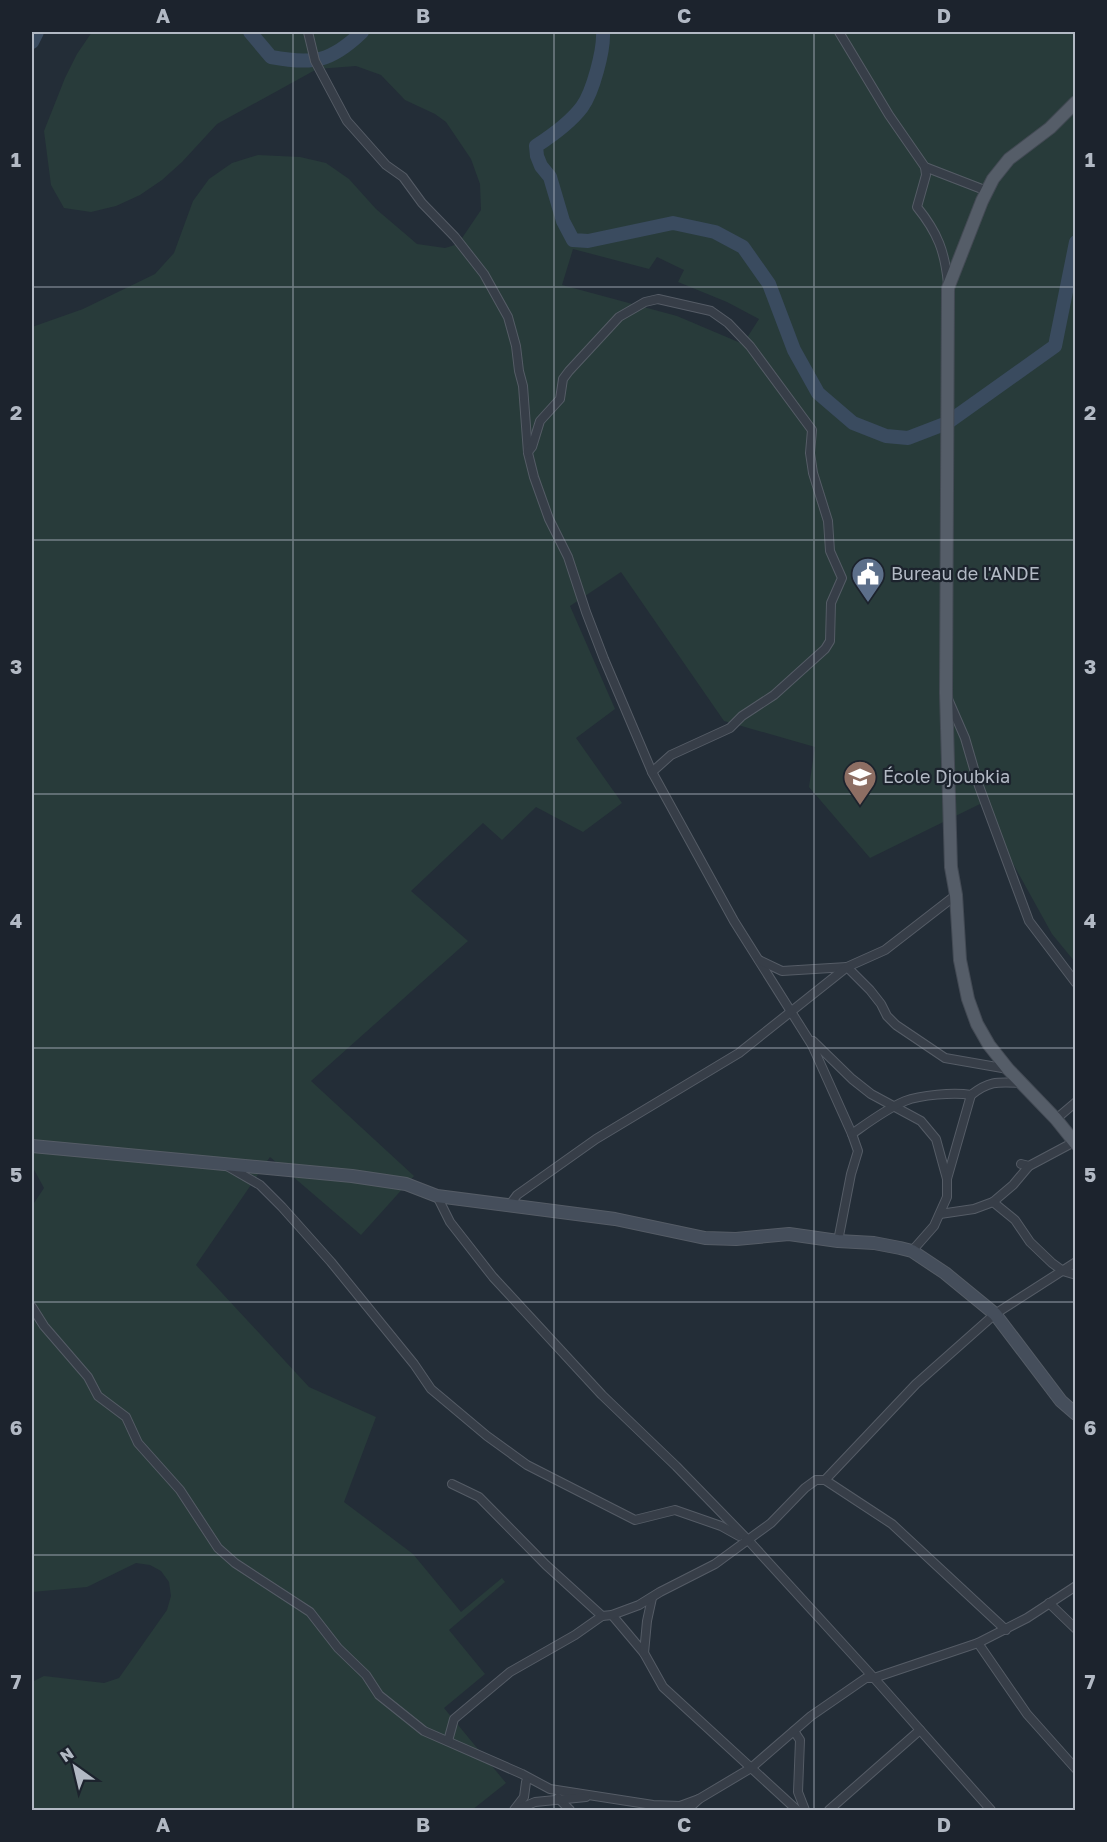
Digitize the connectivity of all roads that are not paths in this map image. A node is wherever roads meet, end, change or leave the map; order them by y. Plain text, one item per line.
1 (308, 32) edge
2 (839, 32) edge
3 (1076, 102) edge
4 (925, 167) junction
5 (987, 191) junction
6 (948, 288) junction
7 (528, 453) junction
8 (946, 693) junction
9 (652, 772) junction
10 (956, 895) junction
11 (758, 959) junction
12 (847, 967) junction
13 (1076, 983) edge
14 (791, 1010) junction
15 (806, 1035) junction
16 (1008, 1069) junction
17 (1022, 1083) junction
18 (971, 1095) junction
19 (1076, 1102) edge
20 (894, 1107) junction
21 (1056, 1119) junction
22 (852, 1134) junction
23 (1075, 1143) edge
24 (32, 1146) edge
25 (221, 1162) junction
26 (946, 1179) junction
27 (437, 1196) junction
28 (993, 1202) junction
29 (509, 1206) junction
30 (940, 1214) junction
31 (838, 1241) junction
32 (912, 1251) junction
33 (1076, 1262) edge
34 (1063, 1271) junction
35 (1076, 1275) edge
36 (32, 1307) edge
37 (995, 1314) junction
38 (1076, 1414) edge
39 (825, 1480) junction
40 (452, 1484) dead end
41 (748, 1540) junction
42 (1076, 1586) edge
43 (652, 1598) junction
44 (1049, 1604) junction
45 (612, 1615) junction
46 (602, 1616) junction
47 (1076, 1629) edge
48 (1006, 1630) junction
49 (978, 1643) junction
50 (644, 1653) junction
51 (874, 1678) junction
52 (920, 1730) junction
53 (794, 1731) junction
54 (448, 1741) junction
55 (751, 1768) junction
56 (1076, 1768) edge
57 (526, 1782) dead end
58 (550, 1789) junction
59 (591, 1795) junction
60 (699, 1799) junction
61 (560, 1800) junction
62 (515, 1810) edge
63 (570, 1810) edge
64 (687, 1810) edge
65 (797, 1810) edge
66 (806, 1810) edge
67 (829, 1810) edge
68 (991, 1810) edge

1 - 7 street
2 - 4 street
3 - 5 main road
4 - 5 street
4 - 6 street
5 - 6 main road
6 - 8 main road
7 - 9 street
7 - 9 street
8 - 10 main road
8 - 13 street
9 - 11 street
10 - 12 street
10 - 16 main road
11 - 12 street
11 - 14 street
12 - 14 street
12 - 16 street
14 - 15 street
14 - 29 street
15 - 20 street
15 - 22 street
16 - 17 main road
17 - 18 street
17 - 21 main road
18 - 20 street
18 - 26 street
19 - 21 street
20 - 22 street
20 - 26 street
21 - 23 main road
22 - 31 street
23 - 28 street
24 - 25 street
25 - 27 street
25 - 41 street
26 - 30 street
27 - 29 street
27 - 41 street
28 - 30 street
28 - 34 street
29 - 31 street
30 - 32 street
31 - 32 street
32 - 37 street
33 - 34 street
34 - 35 street
34 - 37 street
36 - 54 street
37 - 38 street
37 - 39 street
39 - 41 street
39 - 48 street
40 - 46 street
41 - 43 street
41 - 51 street
42 - 44 street
43 - 45 street
43 - 50 street
44 - 47 street
44 - 48 street
45 - 46 street
45 - 50 street
46 - 54 street
48 - 49 street
49 - 51 street
49 - 56 street
50 - 55 street
51 - 52 street
51 - 53 street
52 - 67 street
52 - 68 street
53 - 55 street
53 - 66 street
54 - 58 street
55 - 60 street
55 - 65 street
57 - 62 street
58 - 59 street
58 - 61 street
59 - 60 street
59 - 61 street
60 - 64 street
61 - 62 street
61 - 63 street

